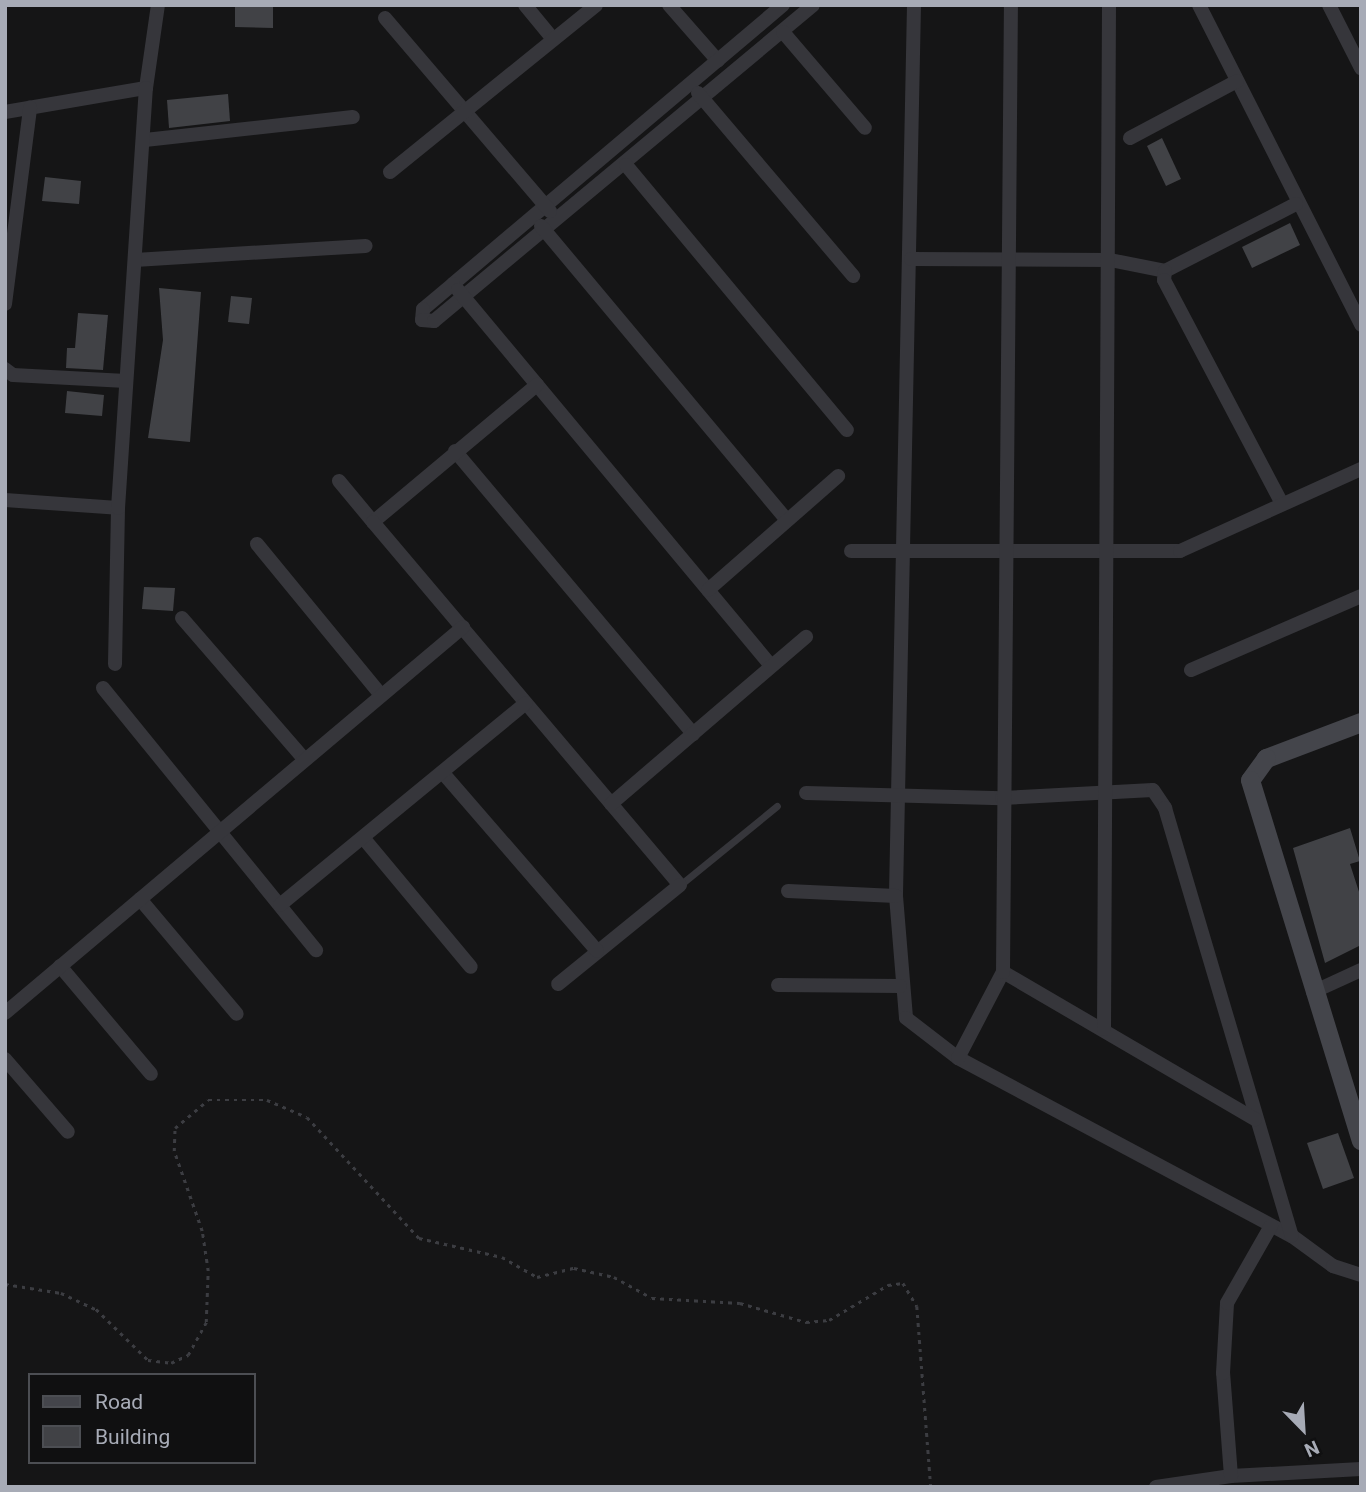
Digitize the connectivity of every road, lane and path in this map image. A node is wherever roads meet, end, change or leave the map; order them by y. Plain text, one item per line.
1 (158, 5) edge
2 (525, 5) edge
3 (596, 5) edge
4 (669, 5) edge
5 (783, 5) edge
6 (813, 5) edge
7 (914, 5) edge
8 (1012, 5) edge
9 (1109, 5) edge
10 (1199, 5) edge
11 (1329, 5) edge
12 (385, 18) dead end
13 (783, 32) junction
14 (554, 39) junction
15 (718, 61) junction
16 (1361, 68) edge
17 (1237, 81) junction
18 (690, 85) junction
19 (146, 88) junction
20 (704, 98) junction
21 (30, 108) junction
22 (463, 112) junction
23 (5, 113) edge
24 (353, 117) dead end
25 (865, 128) dead end
26 (1130, 138) dead end
27 (145, 140) junction
28 (626, 164) junction
29 (390, 172) dead end
30 (1296, 204) junction
31 (545, 207) junction
32 (532, 218) junction
33 (558, 220) junction
34 (545, 231) junction
35 (10, 237) edge
36 (366, 246) dead end
37 (1010, 256) junction
38 (911, 259) junction
39 (135, 260) junction
40 (1110, 260) junction
41 (1165, 271) junction
42 (852, 276) dead end
43 (453, 284) junction
44 (464, 297) junction
45 (5, 304) edge
46 (1361, 325) edge
47 (5, 369) edge
48 (126, 381) junction
49 (537, 385) junction
50 (847, 430) dead end
51 (455, 451) junction
52 (1361, 469) edge
53 (838, 476) dead end
54 (339, 481) dead end
55 (5, 500) edge
56 (1282, 502) junction
57 (118, 508) junction
58 (786, 519) junction
59 (373, 522) junction
60 (257, 544) dead end
61 (851, 551) dead end
62 (907, 552) junction
63 (1109, 552) junction
64 (1004, 555) junction
65 (708, 590) junction
66 (1361, 596) edge
67 (182, 618) dead end
68 (463, 626) junction
69 (806, 637) dead end
70 (116, 664) dead end
71 (771, 666) junction
72 (1191, 670) dead end
73 (103, 688) dead end
74 (381, 695) junction
75 (526, 703) junction
76 (1361, 722) edge
77 (693, 734) junction
78 (304, 759) junction
79 (443, 773) junction
80 (806, 793) dead end
81 (1105, 793) junction
82 (901, 795) junction
83 (1002, 798) junction
84 (611, 804) junction
85 (777, 806) dead end
86 (218, 830) junction
87 (365, 840) junction
88 (680, 885) junction
89 (788, 891) dead end
90 (896, 896) junction
91 (139, 899) junction
92 (280, 905) junction
93 (316, 950) dead end
94 (597, 951) junction
95 (60, 966) junction
96 (471, 967) dead end
97 (1361, 970) edge
98 (1003, 972) junction
99 (558, 984) dead end
100 (778, 985) dead end
101 (900, 986) junction
102 (1313, 992) junction
103 (5, 1013) edge
104 (237, 1014) dead end
105 (1104, 1029) junction
106 (958, 1058) junction
107 (5, 1059) edge
108 (151, 1074) dead end
109 (1355, 1106) edge
110 (1255, 1119) junction
111 (68, 1132) dead end
112 (1361, 1140) edge
113 (1271, 1226) junction
114 (1292, 1236) junction
115 (1361, 1275) edge
116 (5, 1284) edge
117 (1361, 1469) edge
118 (1231, 1476) junction
119 (1331, 1480) edge
120 (931, 1487) edge
121 (1156, 1487) edge

1 - 19 street
2 - 14 street
3 - 14 street
4 - 15 street
5 - 15 street
6 - 13 street
7 - 38 street
8 - 37 street
9 - 40 street
10 - 17 street
11 - 16 street
12 - 22 street
13 - 20 street
13 - 25 street
14 - 22 street
15 - 18 street
17 - 26 street
17 - 30 street
18 - 20 street
18 - 31 street
19 - 21 street
19 - 27 street
20 - 28 street
20 - 42 street
21 - 23 street
21 - 35 street
22 - 29 street
22 - 31 street
24 - 27 street
27 - 39 street
28 - 33 street
28 - 50 street
30 - 41 street
30 - 46 street
31 - 32 street
31 - 33 street
32 - 34 street
32 - 43 street
33 - 34 street
34 - 44 street
34 - 58 street
35 - 45 street
36 - 39 street
37 - 38 street
37 - 40 street
37 - 64 street
38 - 62 street
39 - 48 street
40 - 41 street
40 - 63 street
41 - 56 street
43 - 44 street
43 - 44 street
44 - 49 street
47 - 48 street
48 - 57 street
49 - 51 street
49 - 65 street
51 - 59 street
51 - 77 street
52 - 56 street
53 - 58 street
54 - 59 street
55 - 57 street
56 - 63 street
57 - 70 street
58 - 65 street
59 - 68 street
60 - 74 street
61 - 62 street
62 - 64 street
62 - 82 street
63 - 64 street
63 - 81 street
64 - 83 street
65 - 71 street
66 - 72 street
67 - 78 street
68 - 74 street
68 - 75 street
69 - 71 street
71 - 77 street
73 - 86 street
74 - 78 street
75 - 79 street
75 - 84 street
76 - 102 street
77 - 84 street
78 - 86 street
79 - 87 street
79 - 94 street
80 - 82 street
81 - 83 street
81 - 105 street
81 - 110 street
82 - 83 street
82 - 90 street
83 - 98 street
84 - 88 street
85 - 88 lane
86 - 91 street
86 - 92 street
87 - 92 street
87 - 96 street
88 - 94 street
89 - 90 street
90 - 101 street
91 - 95 street
91 - 104 street
92 - 93 street
94 - 99 street
95 - 103 street
95 - 108 street
97 - 102 street
98 - 105 street
98 - 106 street
100 - 101 street
101 - 106 street
102 - 109 street
105 - 110 street
106 - 113 street
107 - 111 street
109 - 112 street
110 - 114 street
113 - 114 street
113 - 118 street
114 - 115 street
116 - 120 path
117 - 119 street
118 - 119 street
118 - 121 street

